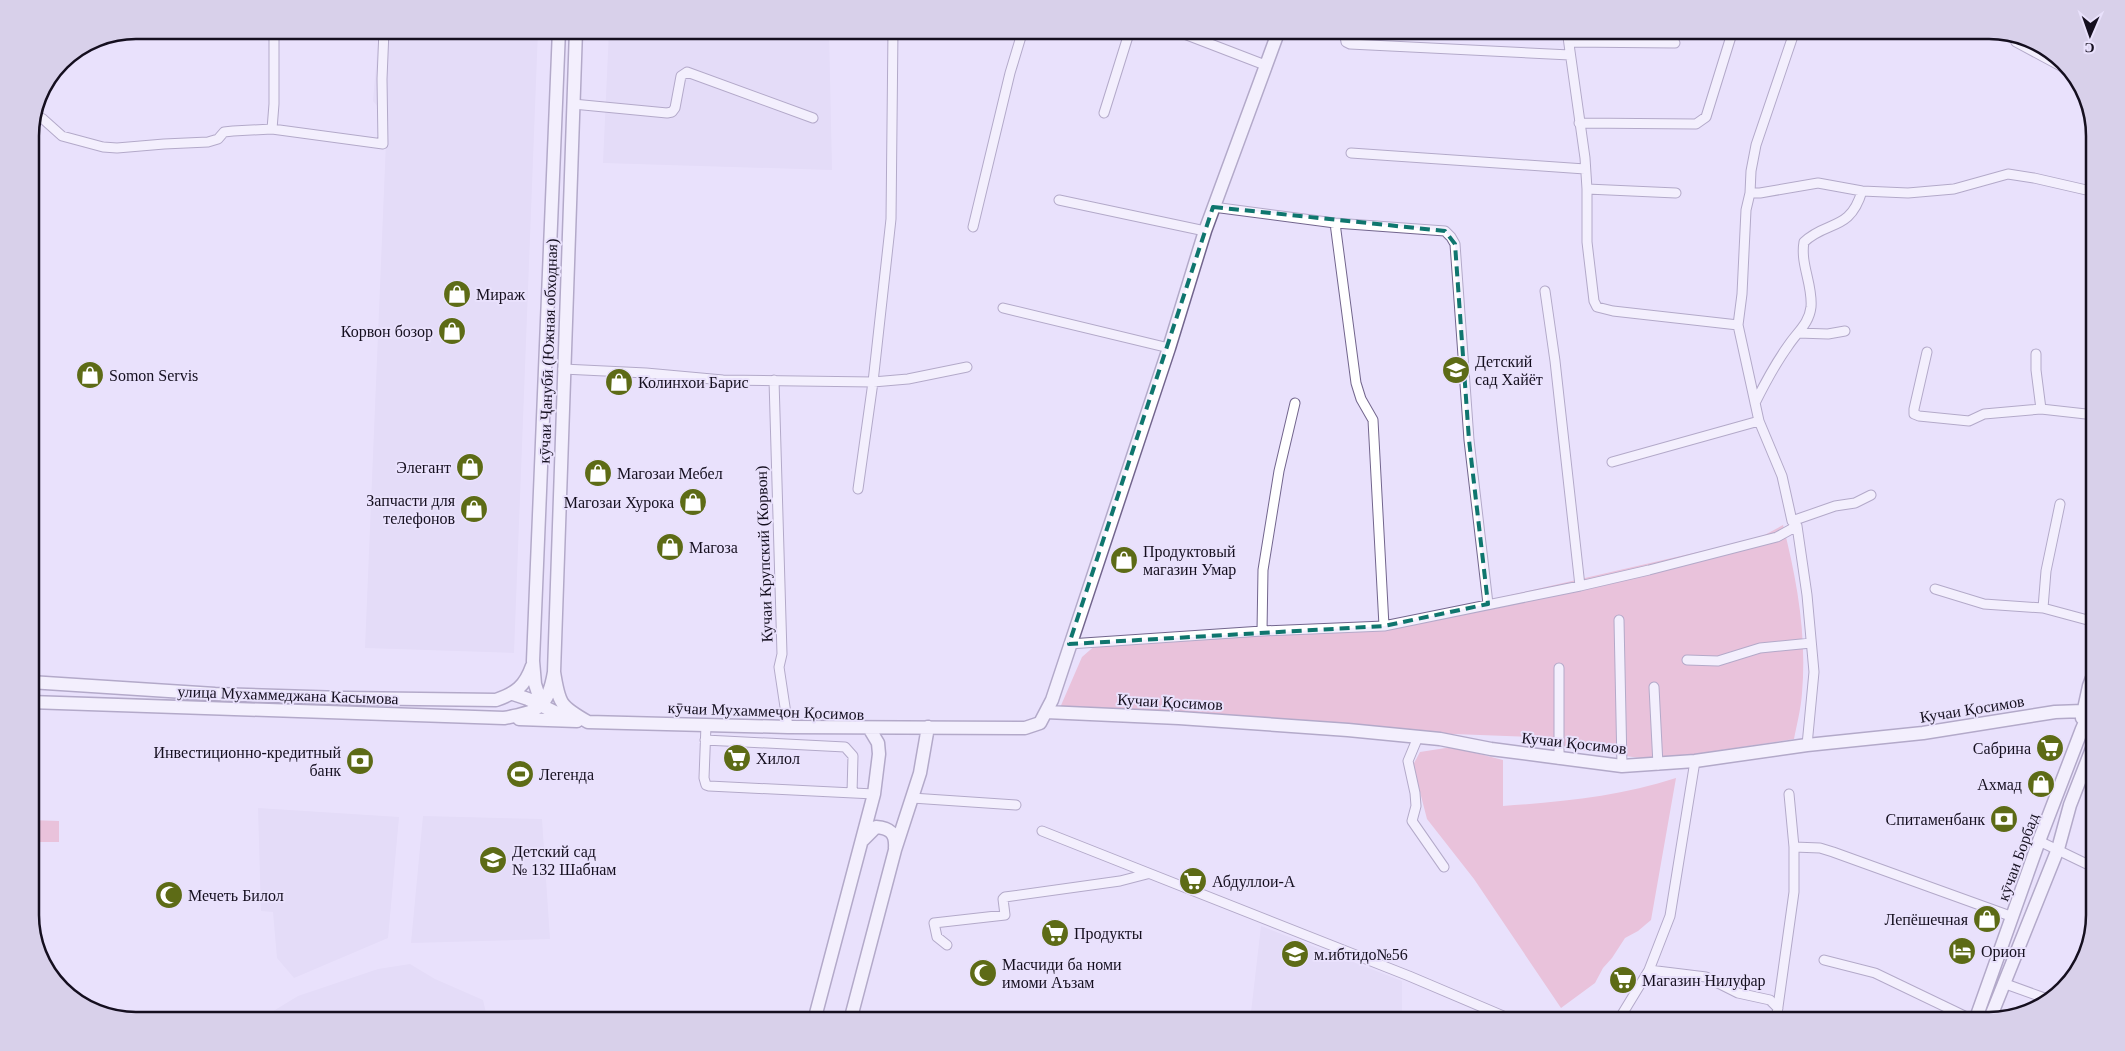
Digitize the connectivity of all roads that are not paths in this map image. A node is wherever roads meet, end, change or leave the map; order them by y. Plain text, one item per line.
1 (274, 39) edge
2 (384, 39) edge
3 (559, 39) edge
4 (576, 39) edge
5 (893, 39) edge
6 (1020, 39) edge
7 (1127, 39) edge
8 (1197, 39) edge
9 (1275, 39) edge
10 (1346, 39) edge
11 (1568, 39) edge
12 (1730, 39) edge
13 (1792, 39) edge
14 (1569, 42) junction
15 (1675, 43) dead end
16 (2019, 44) edge
17 (1570, 55) junction
18 (2049, 60) edge
19 (1265, 65) junction
20 (573, 104) junction
21 (1104, 113) dead end
22 (41, 118) edge
23 (813, 118) dead end
24 (1579, 124) junction
25 (272, 129) junction
26 (1351, 153) dead end
27 (1585, 169) junction
28 (1587, 189) junction
29 (2086, 190) edge
30 (1862, 191) junction
31 (1676, 193) dead end
32 (1750, 193) junction
33 (1059, 200) dead end
34 (1213, 207) junction
35 (1335, 223) junction
36 (973, 226) dead end
37 (1205, 231) junction
38 (1545, 291) dead end
39 (1003, 308) dead end
40 (1738, 324) junction
41 (1845, 331) dead end
42 (1798, 333) junction
43 (1169, 348) junction
44 (1927, 352) dead end
45 (2036, 354) dead end
46 (967, 367) dead end
47 (563, 369) junction
48 (774, 380) junction
49 (873, 382) junction
50 (1294, 403) dead end
51 (1755, 403) junction
52 (2041, 409) junction
53 (2086, 414) edge
54 (1759, 421) junction
55 (1612, 462) dead end
56 (858, 489) dead end
57 (1871, 495) dead end
58 (2060, 504) dead end
59 (1794, 524) junction
60 (1580, 586) junction
61 (1935, 589) dead end
62 (1488, 604) junction
63 (2044, 608) junction
64 (1619, 620) dead end
65 (2086, 620) edge
66 (1384, 626) junction
67 (1262, 631) junction
68 (1811, 643) junction
69 (1070, 644) junction
70 (1687, 660) dead end
71 (534, 661) junction
72 (1558, 668) dead end
73 (554, 672) junction
74 (39, 683) edge
75 (1654, 687) dead end
76 (513, 694) junction
77 (39, 702) edge
78 (542, 706) junction
79 (1046, 712) junction
80 (2086, 712) edge
81 (504, 718) junction
82 (2086, 720) edge
83 (582, 722) junction
84 (706, 725) junction
85 (788, 727) junction
86 (869, 728) junction
87 (928, 728) junction
88 (1418, 737) junction
89 (706, 740) junction
90 (1807, 745) junction
91 (1559, 759) junction
92 (1695, 761) junction
93 (2086, 764) edge
94 (1658, 765) junction
95 (1622, 766) junction
96 (852, 793) junction
97 (874, 794) junction
98 (1789, 794) dead end
99 (912, 798) junction
100 (2056, 799) junction
101 (1016, 805) dead end
102 (2070, 805) junction
103 (1042, 831) dead end
104 (863, 840) junction
105 (2039, 841) junction
106 (1794, 847) junction
107 (2058, 849) junction
108 (895, 850) junction
109 (2086, 863) edge
110 (1444, 867) dead end
111 (1147, 874) junction
112 (2013, 917) junction
113 (947, 945) dead end
114 (1824, 960) dead end
115 (1649, 970) junction
116 (2003, 983) junction
117 (2041, 997) edge
118 (1778, 1008) junction
119 (816, 1012) edge
120 (852, 1012) edge
121 (1494, 1012) edge
122 (1623, 1012) edge
123 (1777, 1012) edge
124 (1956, 1012) edge
125 (1978, 1012) edge
126 (1992, 1012) edge

1 - 25 street
2 - 25 street
3 - 71 main road, кӯчаи Ҷанубӣ (Южная обходная)
4 - 20 main road, кӯчаи Ҷанубӣ (Южная обходная)
5 - 49 street
6 - 36 street
7 - 21 street
8 - 19 street
9 - 19 main road
10 - 17 street
11 - 14 street
12 - 24 street
13 - 32 street
14 - 15 street
14 - 17 street
16 - 18 street
17 - 24 street
19 - 34 main road
20 - 23 street
20 - 47 main road, кӯчаи Ҷанубӣ (Южная обходная)
22 - 25 street
24 - 27 street
26 - 27 street
27 - 28 street
28 - 31 street
28 - 40 street
29 - 30 street
30 - 32 street
30 - 42 street
32 - 40 street
33 - 37 street
34 - 35 street
34 - 37 main road
35 - 62 street
35 - 66 street
37 - 43 main road
38 - 60 street
39 - 43 street
40 - 51 street
41 - 42 street
42 - 51 street
43 - 69 main road
44 - 52 street
45 - 52 street
46 - 49 street
47 - 48 street
47 - 73 main road, кӯчаи Ҷанубӣ (Южная обходная)
48 - 49 street
48 - 85 street, Кучаи Крупский (Корвон)
49 - 56 street
50 - 67 street
51 - 54 street
52 - 53 street
54 - 55 street
54 - 59 street
57 - 59 street
58 - 63 street
59 - 60 street
59 - 68 street
60 - 62 street
61 - 63 street
62 - 66 street
63 - 65 street
64 - 95 street
66 - 67 street
67 - 69 street
68 - 70 street
68 - 90 street
69 - 79 main road
71 - 76 main road
71 - 78 main road
72 - 91 street
73 - 78 main road
73 - 83 main road
74 - 76 main road
75 - 94 street
76 - 78 main road, кӯчаи Мухаммеҷон Қосимов
77 - 81 main road, улица Мухаммеджана Касымова
78 - 81 main road, улица Мухаммеджана Касымова
78 - 83 main road, кӯчаи Мухаммеҷон Қосимов
79 - 87 main road
79 - 88 main road, Кучаи Қосимов
80 - 90 main road, Кучаи Қосимов
81 - 83 main road
82 - 100 main road, кӯчаи Борбад
83 - 84 main road, кӯчаи Мухаммеҷон Қосимов
84 - 85 main road, кӯчаи Мухаммеҷон Қосимов
84 - 89 street
85 - 86 main road, кӯчаи Мухаммеҷон Қосимов
86 - 87 main road
86 - 97 main road, кӯчаи Мухаммеҷон Қосимов
87 - 99 main road
88 - 91 main road, Кучаи Қосимов
88 - 110 street
89 - 96 street
89 - 96 street
90 - 92 main road, Кучаи Қосимов
91 - 95 main road, Кучаи Қосимов
92 - 94 main road, Кучаи Қосимов
92 - 115 street
93 - 102 main road, кӯчаи Борбад
94 - 95 main road, Кучаи Қосимов
96 - 97 street
97 - 104 main road, кӯчаи Мухаммеҷон Қосимов
98 - 106 street
99 - 101 street
99 - 108 main road
100 - 102 main road
100 - 105 main road, кӯчаи Борбад
102 - 107 main road, кӯчаи Борбад
103 - 111 street
104 - 108 main road
104 - 119 main road, кӯчаи Мухаммеҷон Қосимов
105 - 107 street
105 - 112 main road, кӯчаи Борбад
106 - 112 street
106 - 118 street
107 - 109 street
107 - 116 main road, кӯчаи Борбад
108 - 120 main road
111 - 113 street
111 - 121 street
112 - 125 main road, кӯчаи Борбад
114 - 124 street
115 - 118 street
115 - 122 street
116 - 117 street
116 - 126 main road, кӯчаи Борбад
118 - 123 street

